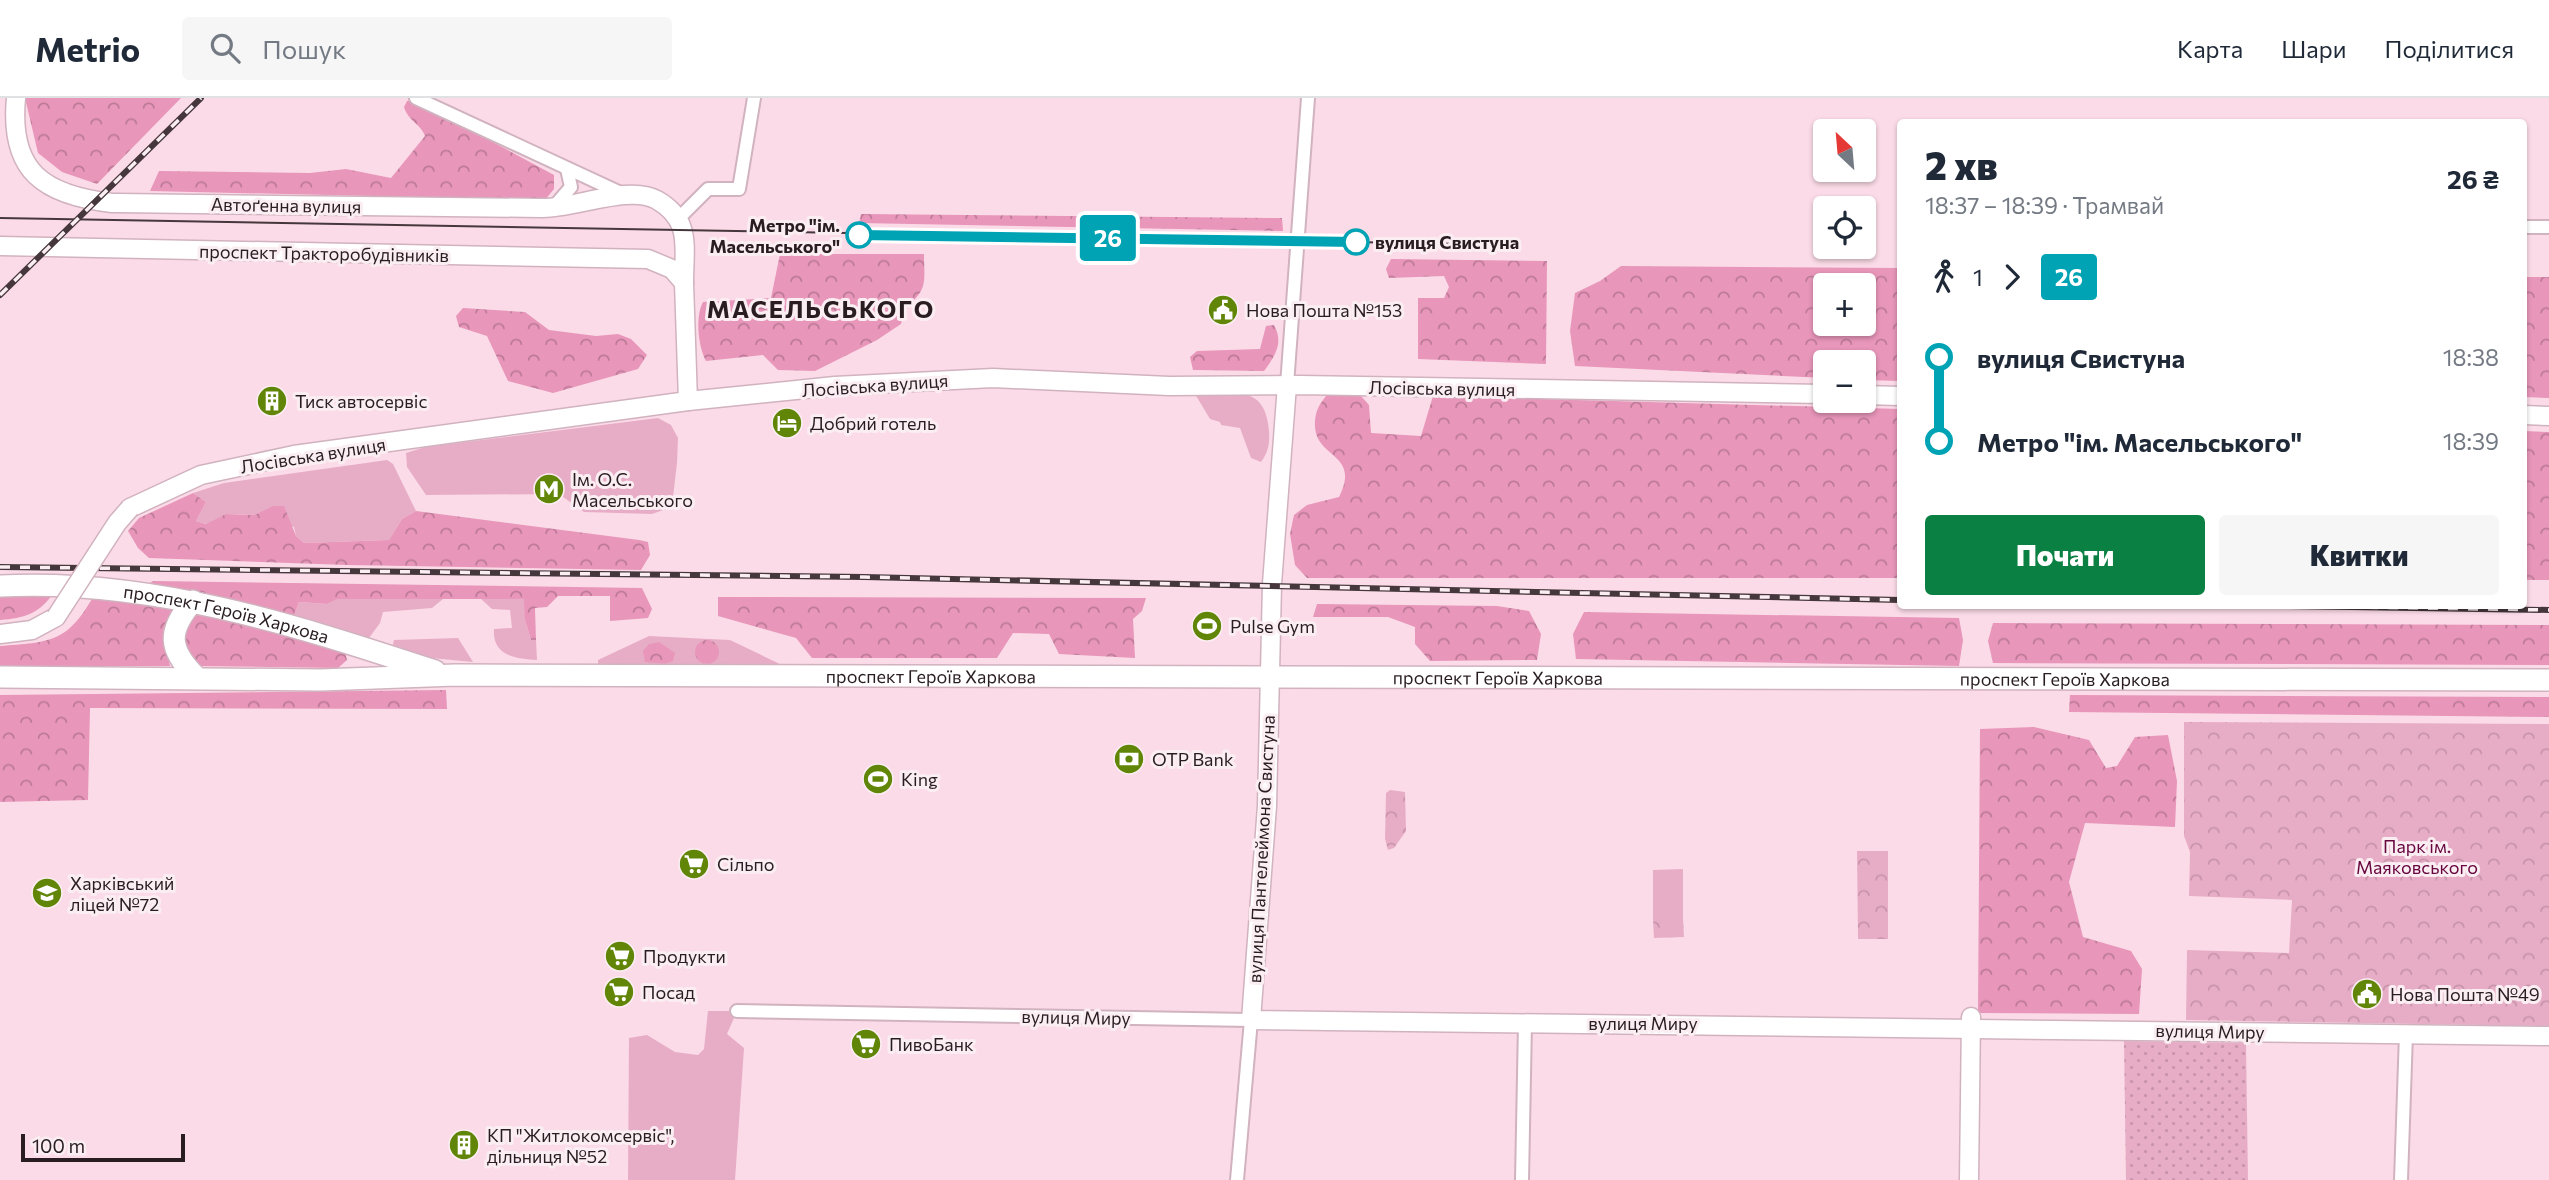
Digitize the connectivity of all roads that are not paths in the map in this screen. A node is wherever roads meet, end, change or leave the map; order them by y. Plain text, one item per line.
1 (16, 98) edge
2 (416, 98) edge
3 (754, 98) edge
4 (1308, 98) edge
5 (568, 169) junction
6 (626, 195) junction
7 (552, 208) junction
8 (680, 218) junction
9 (2527, 227) edge
10 (2549, 227) edge
11 (0, 246) edge
12 (684, 283) junction
13 (1287, 385) junction
14 (1813, 394) edge
15 (1876, 395) edge
16 (1897, 396) edge
17 (688, 401) junction
18 (2527, 415) edge
19 (2549, 416) edge
20 (0, 586) edge
21 (193, 601) junction
22 (0, 634) edge
23 (344, 643) junction
24 (447, 675) junction
25 (0, 677) edge
26 (196, 677) junction
27 (1268, 678) junction
28 (321, 680) junction
29 (2549, 680) edge
30 (737, 1011) dead end
31 (1251, 1020) junction
32 (1971, 1022) junction
33 (1525, 1023) junction
34 (2406, 1034) junction
35 (2549, 1036) edge
36 (1237, 1180) edge
37 (1522, 1180) edge
38 (1969, 1180) edge
39 (2401, 1180) edge

1 - 7 main road, Автоґенна вулиця
2 - 5 street
3 - 8 street
4 - 13 street, вулиця Пантелеймона Свистуна
5 - 6 street
5 - 7 street
6 - 7 main road, Автоґенна вулиця
6 - 8 main road
8 - 12 main road
9 - 10 street
11 - 12 main road, проспект Тракторобудівників
12 - 17 main road
13 - 14 main road, Лосівська вулиця
13 - 17 main road, Лосівська вулиця
13 - 27 main road, вулиця Пантелеймона Свистуна
15 - 16 main road
17 - 22 main road, Лосівська вулиця, bridge
18 - 19 main road
20 - 21 main road, проспект Героїв Харкова
21 - 23 main road, проспект Героїв Харкова
21 - 26 main road
23 - 24 main road, проспект Героїв Харкова
23 - 28 main road
24 - 27 main road, проспект Героїв Харкова
24 - 28 main road, проспект Героїв Харкова
25 - 26 main road, проспект Героїв Харкова
26 - 28 main road, проспект Героїв Харкова
27 - 29 main road, проспект Героїв Харкова
27 - 31 main road, вулиця Пантелеймона Свистуна
30 - 31 street, вулиця Миру
31 - 33 main road, вулиця Миру
31 - 36 street, вулиця Пантелеймона Свистуна
32 - 33 main road, вулиця Миру
32 - 34 main road, вулиця Миру
32 - 38 main road
33 - 37 street
34 - 35 main road, вулиця Миру
34 - 39 street

